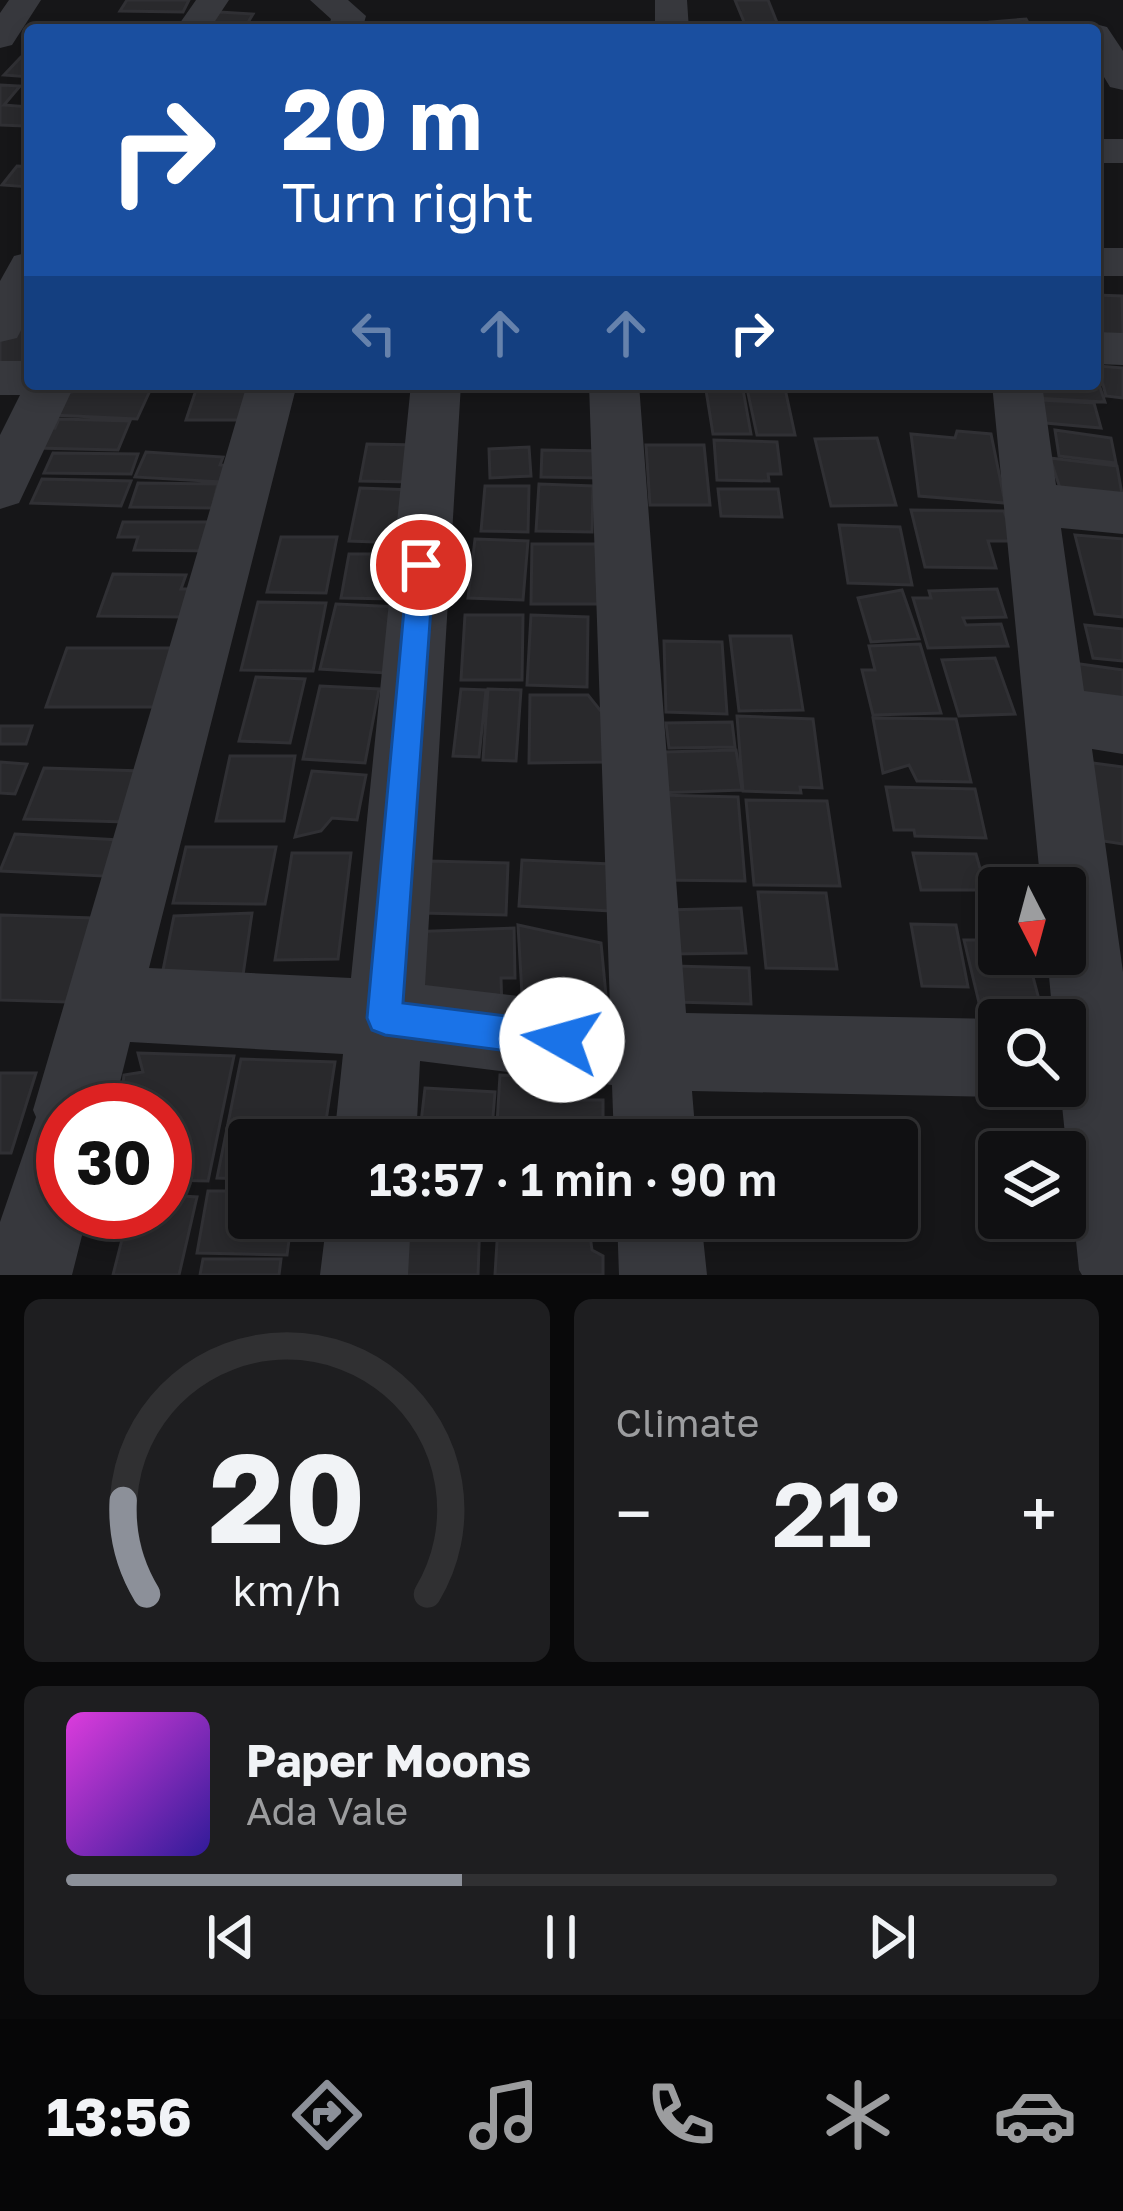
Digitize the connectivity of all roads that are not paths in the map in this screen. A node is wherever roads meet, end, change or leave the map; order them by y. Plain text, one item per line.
1 (26, 0) edge
2 (326, 0) edge
3 (347, 24) edge
4 (0, 38) edge
5 (24, 278) edge
6 (0, 327) edge
7 (47, 390) edge
8 (270, 390) edge
9 (436, 390) edge
10 (614, 390) edge
11 (1018, 390) edge
12 (0, 489) edge
13 (1032, 504) junction
14 (1123, 512) edge
15 (1056, 716) junction
16 (1123, 725) edge
17 (102, 1003) junction
18 (385, 1018) junction
19 (650, 1051) junction
20 (978, 1058) edge
21 (1096, 1072) edge
22 (80, 1083) edge
23 (377, 1119) edge
24 (654, 1119) edge
25 (38, 1239) edge
26 (367, 1239) edge
27 (660, 1239) edge
28 (1123, 1270) edge
29 (28, 1275) edge
30 (364, 1275) edge
31 (663, 1275) edge

1 - 4 street
2 - 3 street
5 - 6 street
7 - 12 street
8 - 17 street
9 - 18 street
10 - 19 street
11 - 13 street
13 - 14 street
13 - 15 street
15 - 16 street
15 - 21 street
17 - 18 street
17 - 22 street
18 - 19 street
18 - 23 street
19 - 20 street
19 - 24 street
21 - 28 street
25 - 29 street
26 - 30 street
27 - 31 street

